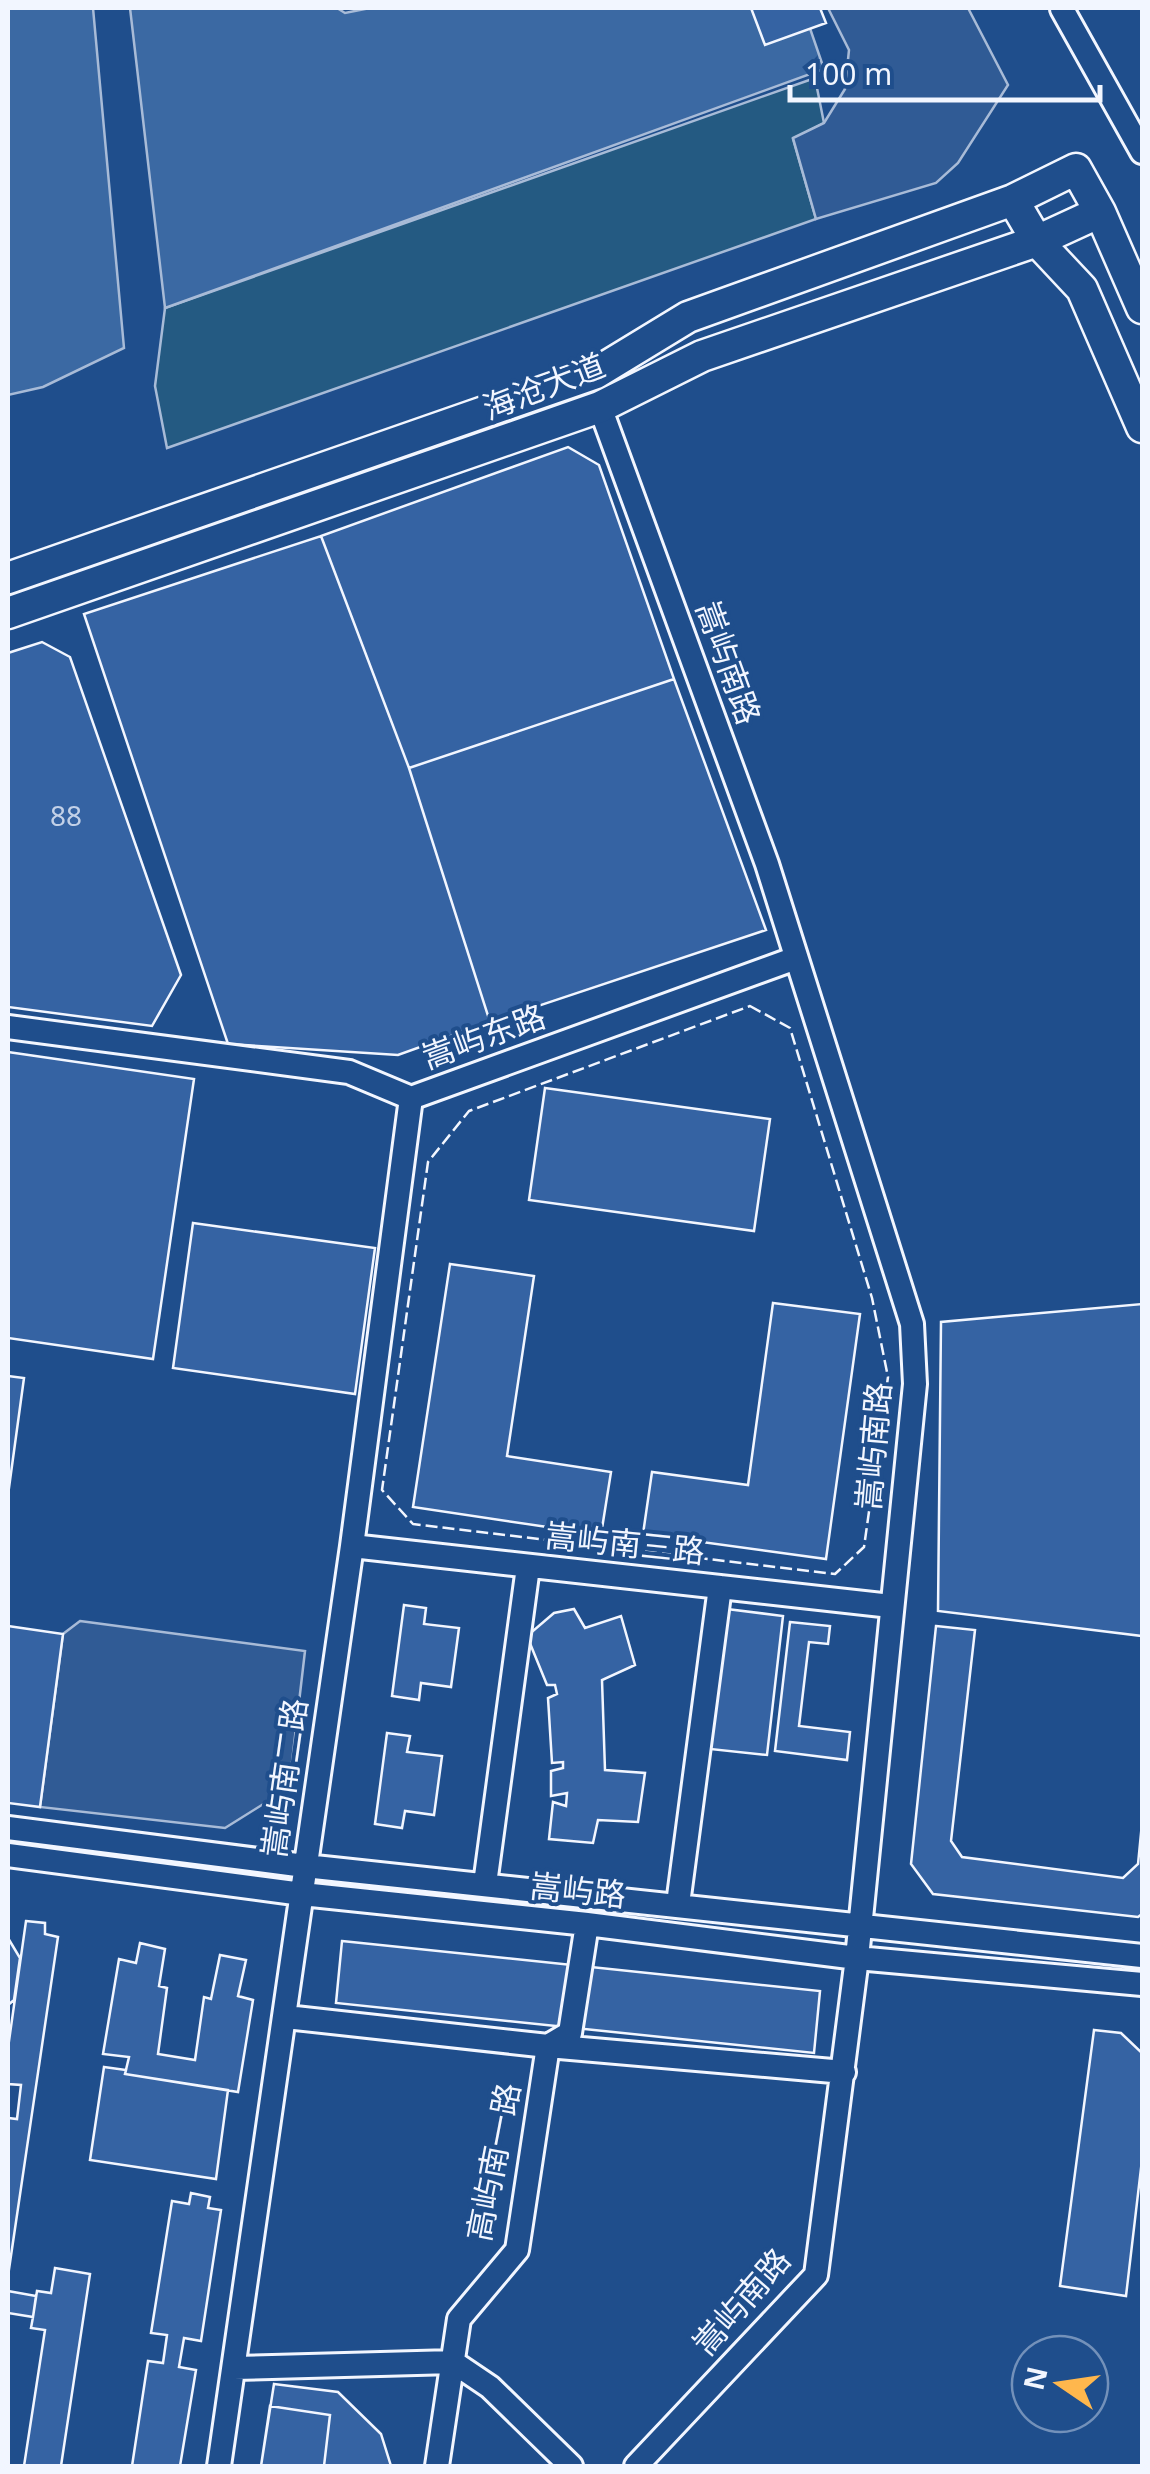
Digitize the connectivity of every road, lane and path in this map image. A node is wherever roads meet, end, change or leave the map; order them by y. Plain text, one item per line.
1 (1062, 10) edge
2 (1142, 152) edge
3 (1013, 200) junction
4 (1100, 212) junction
5 (1037, 240) junction
6 (1142, 308) edge
7 (600, 407) junction
8 (1142, 427) edge
9 (8, 578) edge
10 (8, 612) edge
11 (796, 958) junction
12 (8, 1027) edge
13 (411, 1098) junction
14 (352, 1546) junction
15 (528, 1567) junction
16 (720, 1587) junction
17 (890, 1606) junction
18 (8, 1828) edge
19 (8, 1855) edge
20 (305, 1866) junction
21 (485, 1884) junction
22 (302, 1894) junction
23 (678, 1904) junction
24 (587, 1924) junction
25 (860, 1926) junction
26 (1142, 1956) edge
27 (858, 1958) junction
28 (1142, 1984) edge
29 (286, 2017) junction
30 (548, 2046) junction
31 (844, 2072) junction
32 (452, 2362) junction
33 (234, 2368) junction
34 (218, 2466) edge
35 (437, 2466) edge
36 (570, 2466) edge
37 (636, 2466) edge

1 - 2 street
3 - 4 main road, 海沧大道
3 - 5 main road
3 - 9 main road, 海沧大道
4 - 5 main road, 海沧大道
4 - 6 main road
5 - 7 main road, 海沧大道
5 - 8 main road
7 - 10 main road, 海沧大道
7 - 11 street, 嵩屿南路
11 - 13 street, 嵩屿东路
11 - 17 street, 嵩屿南路
12 - 13 street, 嵩屿东路
13 - 14 street, 嵩屿南二路
14 - 15 street, 嵩屿南三路
14 - 20 street, 嵩屿南二路
15 - 16 street, 嵩屿南三路
15 - 21 street
16 - 17 street, 嵩屿南三路
16 - 23 street
17 - 25 street, 嵩屿南路
18 - 20 street, 嵩屿路
19 - 22 street, 嵩屿路
20 - 21 street, 嵩屿路
20 - 22 street, 嵩屿南二路
21 - 23 street, 嵩屿路
22 - 24 street, 嵩屿路
22 - 29 street, 嵩屿南二路
23 - 25 street, 嵩屿路
24 - 27 street, 嵩屿路
24 - 30 street, 高屿南一路
25 - 26 street, 嵩屿路
25 - 27 street, 嵩屿南路
27 - 28 street, 嵩屿路
27 - 31 street, 嵩屿南路
29 - 30 street
29 - 33 street, 嵩屿南二路
30 - 31 street
30 - 32 street, 高屿南一路
31 - 37 street, 嵩屿南路
32 - 33 street
32 - 35 street, 高屿南一路
32 - 36 street
33 - 34 street, 嵩屿南二路

